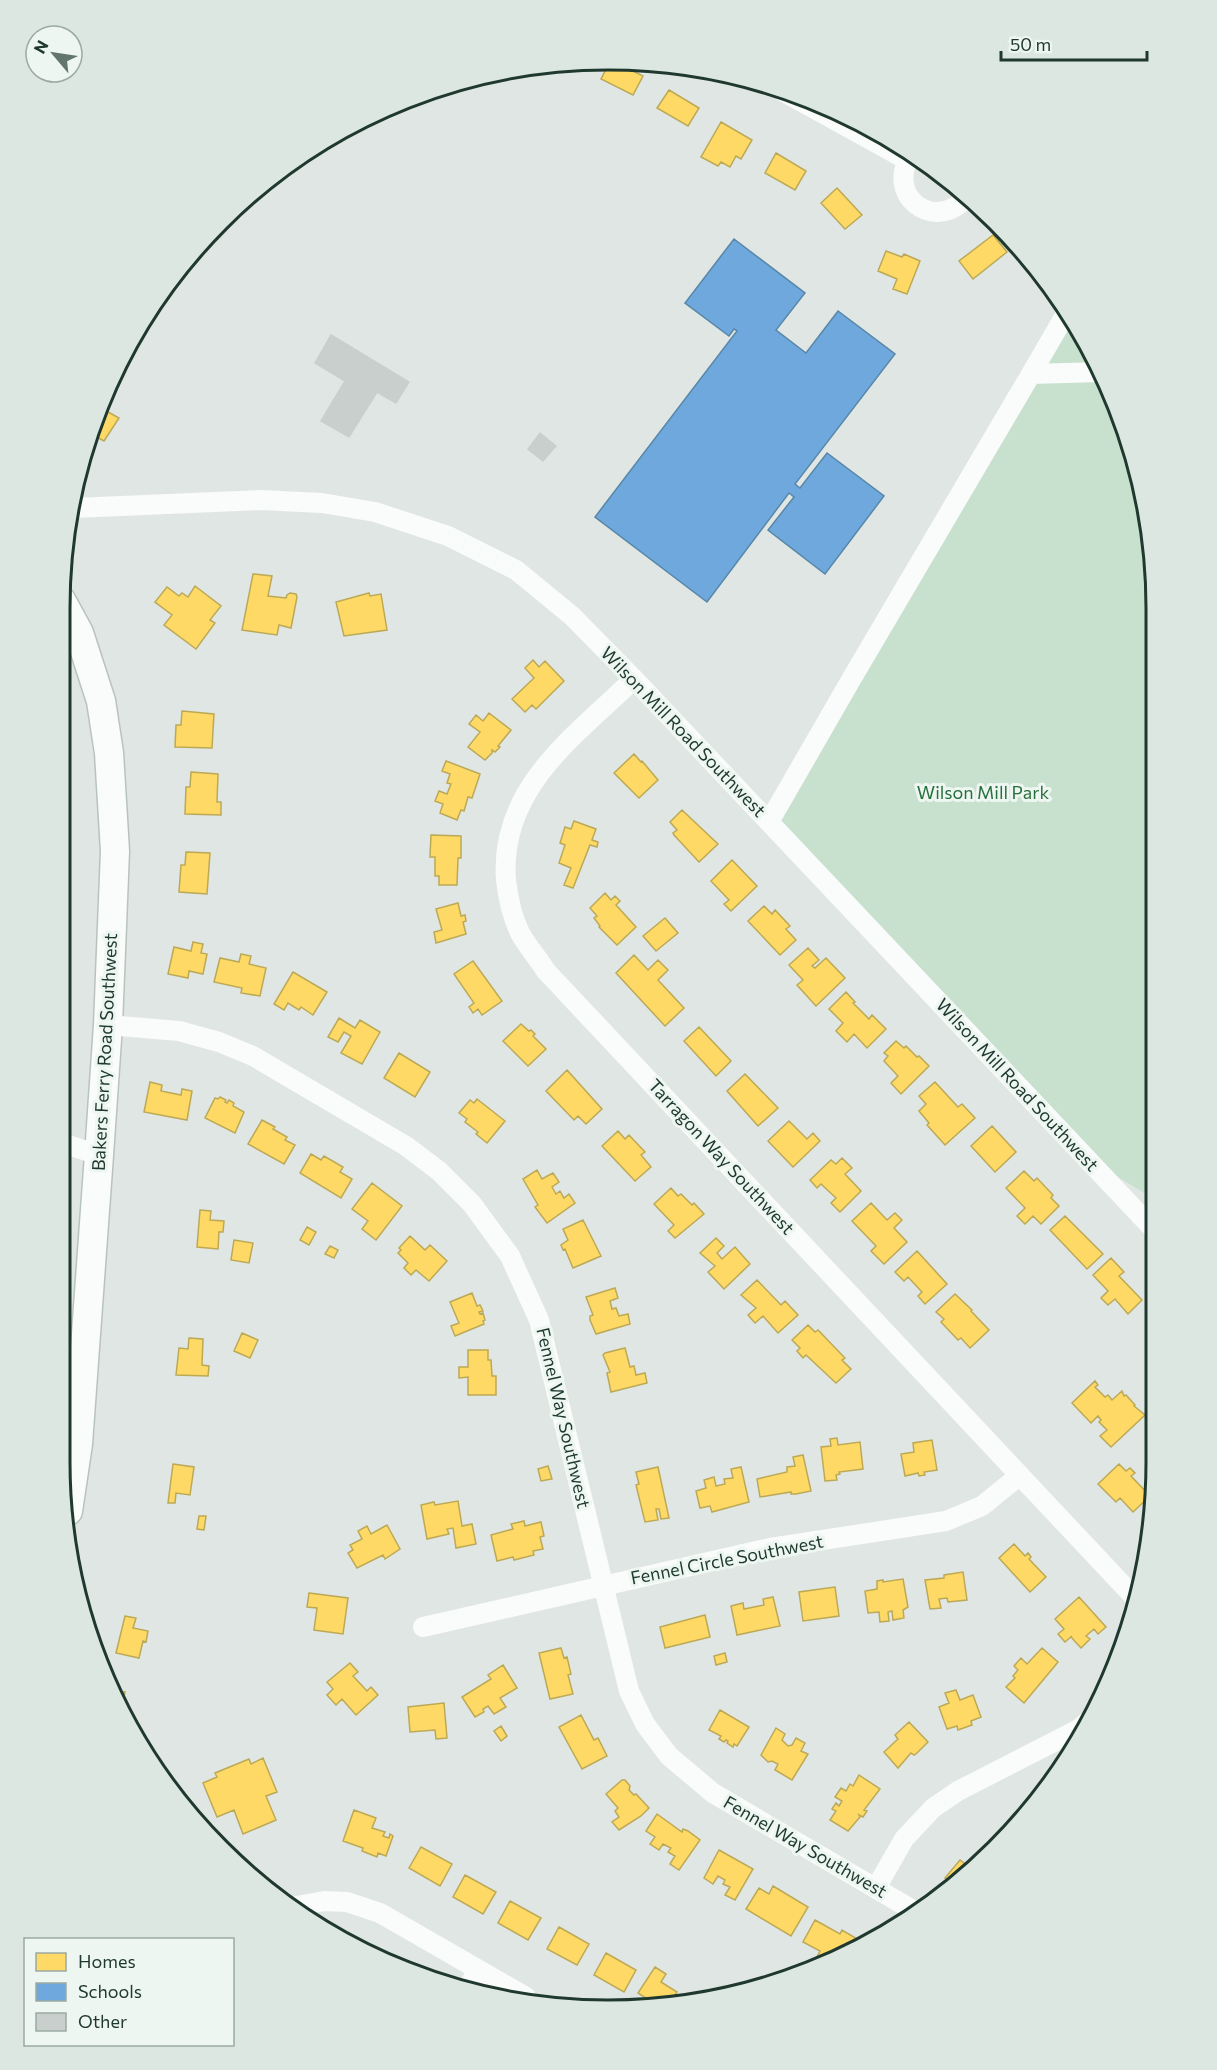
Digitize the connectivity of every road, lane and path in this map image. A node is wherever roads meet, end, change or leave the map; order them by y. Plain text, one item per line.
1 (908, 161) edge
2 (962, 203) edge
3 (1062, 320) edge
4 (1092, 372) edge
5 (1031, 374) junction
6 (80, 508) edge
7 (70, 616) edge
8 (634, 679) junction
9 (769, 822) junction
10 (108, 1025) junction
11 (70, 1145) edge
12 (99, 1155) junction
13 (1146, 1221) edge
14 (1020, 1475) junction
15 (71, 1488) edge
16 (603, 1585) junction
17 (1130, 1593) edge
18 (423, 1627) dead end
19 (1073, 1732) edge
20 (876, 1888) junction
21 (304, 1904) edge
22 (909, 1908) edge
23 (478, 1970) junction
24 (471, 1982) edge
25 (515, 1991) edge

1 - 2 street
3 - 5 street
4 - 5 street
5 - 9 street
6 - 8 street, Wilson Mill Road Southwest
7 - 10 street, Bakers Ferry Road Southwest
8 - 9 street, Wilson Mill Road Southwest
8 - 14 street, Tarragon Way Southwest
9 - 13 street, Wilson Mill Road Southwest
10 - 12 street, Bakers Ferry Road Southwest
10 - 16 street, Fennel Way Southwest
11 - 12 street
12 - 15 street, Bakers Ferry Road Southwest
14 - 16 street, Fennel Circle Southwest
14 - 17 street, Tarragon Way Southwest
16 - 18 street, Fennel Circle Southwest
16 - 20 street, Fennel Way Southwest
19 - 20 street
20 - 22 street, Fennel Way Southwest
21 - 23 street
23 - 24 street
23 - 25 street

